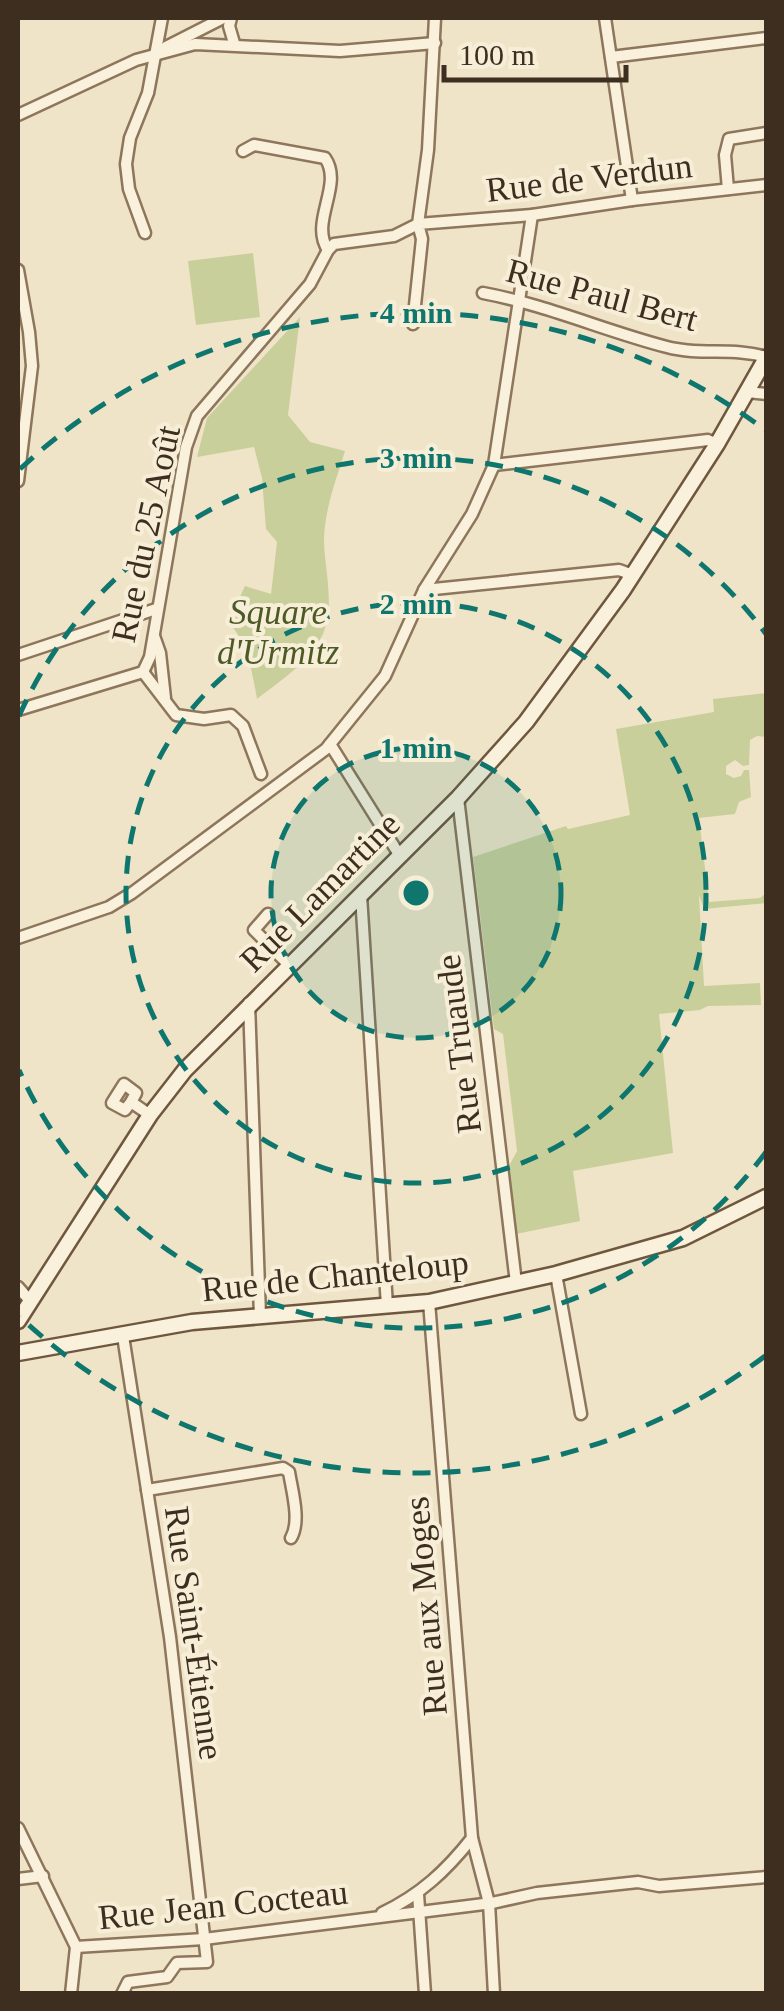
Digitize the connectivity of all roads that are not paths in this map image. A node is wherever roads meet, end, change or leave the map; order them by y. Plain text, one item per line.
1 (162, 18) edge
2 (227, 18) edge
3 (435, 18) edge
4 (605, 18) edge
5 (766, 38) edge
6 (435, 43) junction
7 (234, 44) junction
8 (158, 52) junction
9 (611, 57) junction
10 (18, 115) edge
11 (766, 134) edge
12 (243, 151) dead end
13 (766, 185) edge
14 (728, 189) junction
15 (632, 200) junction
16 (532, 215) junction
17 (418, 224) junction
18 (145, 234) dead end
19 (328, 250) junction
20 (18, 270) edge
21 (483, 293) dead end
22 (520, 300) junction
23 (414, 324) dead end
24 (766, 358) edge
25 (747, 392) junction
26 (766, 394) edge
27 (717, 444) junction
28 (494, 465) junction
29 (18, 481) edge
30 (632, 575) junction
31 (424, 590) junction
32 (156, 609) junction
33 (152, 634) junction
34 (18, 655) edge
35 (145, 669) junction
36 (163, 671) junction
37 (166, 704) junction
38 (18, 710) edge
39 (330, 744) junction
40 (260, 774) dead end
41 (458, 798) junction
42 (400, 856) junction
43 (362, 895) junction
44 (268, 914) dead end
45 (18, 938) edge
46 (288, 966) junction
47 (250, 1004) junction
48 (130, 1102) dead end
49 (150, 1115) junction
50 (766, 1197) edge
51 (556, 1274) junction
52 (516, 1283) junction
53 (18, 1287) edge
54 (31, 1302) junction
55 (429, 1302) junction
56 (387, 1306) junction
57 (260, 1316) junction
58 (18, 1320) edge
59 (123, 1336) junction
60 (18, 1353) edge
61 (581, 1414) dead end
62 (147, 1490) junction
63 (290, 1538) dead end
64 (18, 1828) edge
65 (472, 1838) junction
66 (43, 1876) junction
67 (766, 1877) edge
68 (18, 1879) edge
69 (418, 1894) junction
70 (489, 1903) junction
71 (417, 1912) junction
72 (376, 1916) junction
73 (204, 1939) junction
74 (76, 1947) junction
75 (71, 1994) edge
76 (122, 1994) edge
77 (425, 1994) edge
78 (494, 1994) edge

1 - 8 street
2 - 7 street
2 - 8 street
3 - 6 street
4 - 9 street
5 - 9 street
6 - 7 street
6 - 17 street
7 - 8 street
8 - 10 street
8 - 18 street
9 - 15 street
11 - 14 street
12 - 19 street
13 - 14 street, Rue de Verdun
14 - 15 street, Rue de Verdun
15 - 16 street, Rue de Verdun
16 - 17 street, Rue de Verdun
16 - 22 street
17 - 19 street
17 - 23 street
19 - 32 street, Rue du 25 Août
20 - 29 street
21 - 22 street, Rue Paul Bert
22 - 24 street, Rue Paul Bert
22 - 28 street
24 - 25 street, Rue Lamartine
25 - 26 street
25 - 27 street, Rue Lamartine
27 - 28 street
27 - 30 street, Rue Lamartine
28 - 31 street
30 - 31 street
30 - 41 street, Rue Lamartine
31 - 39 street
32 - 33 street, Rue du 25 Août
32 - 34 street
33 - 35 street, Rue du 25 Août
33 - 36 street
35 - 36 street
35 - 37 street
35 - 38 street
36 - 37 street
37 - 40 street
39 - 42 street
39 - 45 street
41 - 42 street, Rue Lamartine
41 - 52 street, Rue Truaude
42 - 43 street, Rue Lamartine
43 - 46 street, Rue Lamartine
43 - 56 street
44 - 46 street
46 - 47 street, Rue Lamartine
47 - 49 street, Rue Lamartine
47 - 57 street
48 - 49 street
49 - 54 street, Rue Lamartine
50 - 51 street, Rue de Chanteloup
51 - 52 street, Rue de Chanteloup
51 - 61 street
52 - 55 street, Rue de Chanteloup
53 - 54 street
54 - 58 street, Rue Lamartine
55 - 56 street, Rue de Chanteloup
55 - 65 street, Rue aux Moges
56 - 57 street, Rue de Chanteloup
57 - 59 street, Rue de Chanteloup
59 - 60 street, Rue de Chanteloup
59 - 62 street, Rue Saint-Étienne
62 - 63 street
62 - 73 street, Rue Saint-Étienne
64 - 66 street
65 - 69 street, Rue Jean Cocteau
65 - 70 street, Rue aux Moges
66 - 68 street
66 - 74 street
67 - 70 street, Rue Jean Cocteau
69 - 71 street
69 - 72 street, Rue Jean Cocteau
70 - 71 street, Rue Jean Cocteau
70 - 78 street, Rue aux Moges
71 - 72 street, Rue Jean Cocteau
71 - 77 street
72 - 73 street, Rue Jean Cocteau
73 - 74 street, Rue Jean Cocteau
73 - 76 street
74 - 75 street

